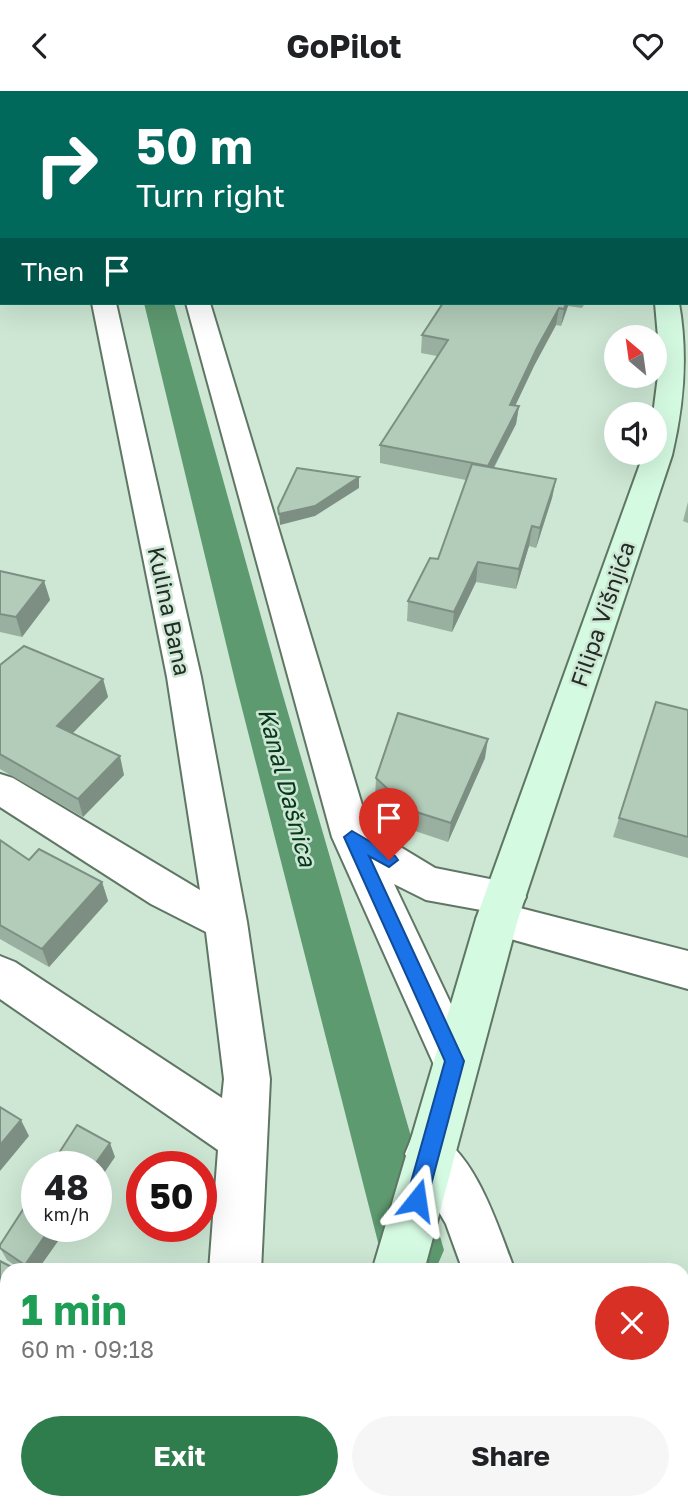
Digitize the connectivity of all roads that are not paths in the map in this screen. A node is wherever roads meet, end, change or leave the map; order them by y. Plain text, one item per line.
1 (104, 305) edge
2 (199, 305) edge
3 (668, 305) edge
4 (0, 789) edge
5 (352, 837) junction
6 (501, 908) junction
7 (226, 922) junction
8 (688, 970) edge
9 (0, 975) edge
10 (455, 1061) junction
11 (244, 1140) junction
12 (429, 1154) junction
13 (236, 1263) edge
14 (400, 1263) edge
15 (486, 1263) edge

1 - 7 street, Kulina Bana
2 - 5 street
3 - 6 main road, Filipa Višnjića
4 - 7 street
5 - 6 street
5 - 10 street
6 - 8 street
6 - 10 main road, Filipa Višnjića
7 - 11 street, Kulina Bana
9 - 11 street
10 - 12 main road, Filipa Višnjića
11 - 13 street, Kulina Bana
12 - 14 main road, Filipa Višnjića
12 - 15 street

